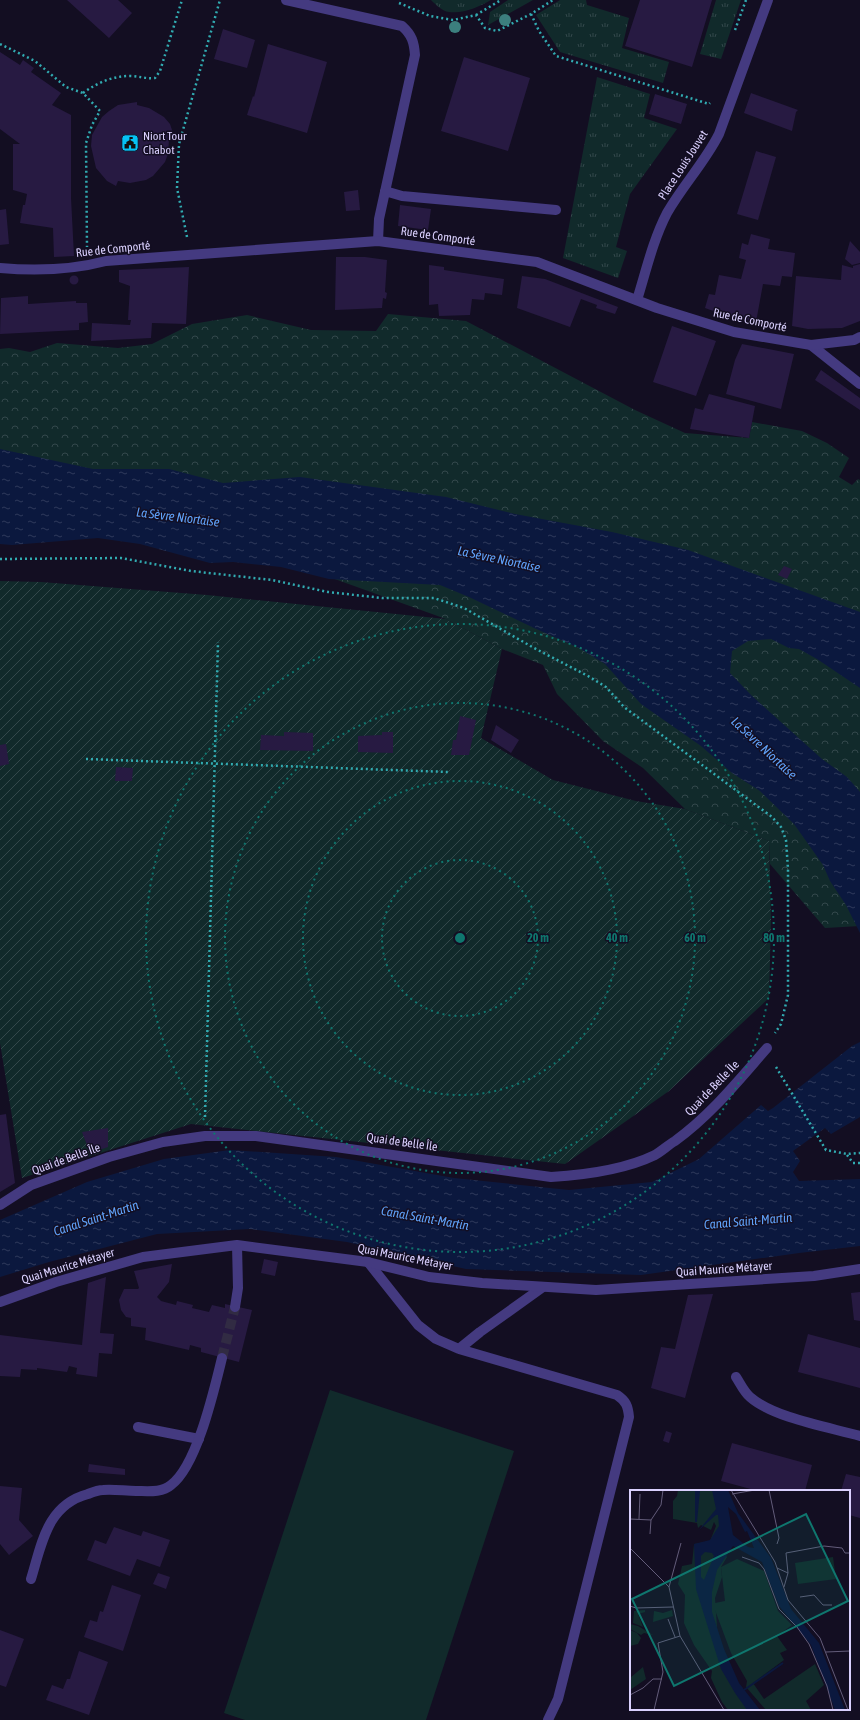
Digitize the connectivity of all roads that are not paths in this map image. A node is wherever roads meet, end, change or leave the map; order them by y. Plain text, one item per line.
1 (286, 0) edge
2 (768, 0) edge
3 (385, 191) junction
4 (556, 210) dead end
5 (378, 241) junction
6 (0, 268) edge
7 (637, 300) junction
8 (860, 337) edge
9 (811, 345) junction
10 (860, 384) edge
11 (766, 1048) road end
12 (0, 1205) edge
13 (237, 1245) junction
14 (368, 1262) junction
15 (860, 1269) edge
16 (543, 1287) junction
17 (0, 1302) edge
18 (235, 1307) tunnel mouth
19 (459, 1349) junction
20 (222, 1358) tunnel mouth
21 (736, 1377) dead end
22 (138, 1428) dead end
23 (860, 1436) edge
24 (199, 1439) junction
25 (31, 1579) dead end
26 (548, 1720) edge

1 - 3 street
2 - 7 street, Place Louis Jouvet
3 - 4 street
3 - 5 street
5 - 6 street, Rue de Comporté
5 - 7 street, Rue de Comporté
7 - 9 street, Rue de Comporté
8 - 9 street, Rue de Comporté
9 - 10 street
11 - 12 street, Quai de Belle Île
13 - 14 street, Quai Maurice Métayer
13 - 17 street, Quai Maurice Métayer
13 - 18 street
14 - 16 street, Quai Maurice Métayer
14 - 19 street
15 - 16 street, Quai Maurice Métayer
16 - 19 street
19 - 26 street
20 - 24 street
21 - 23 street
22 - 24 street
24 - 25 street

